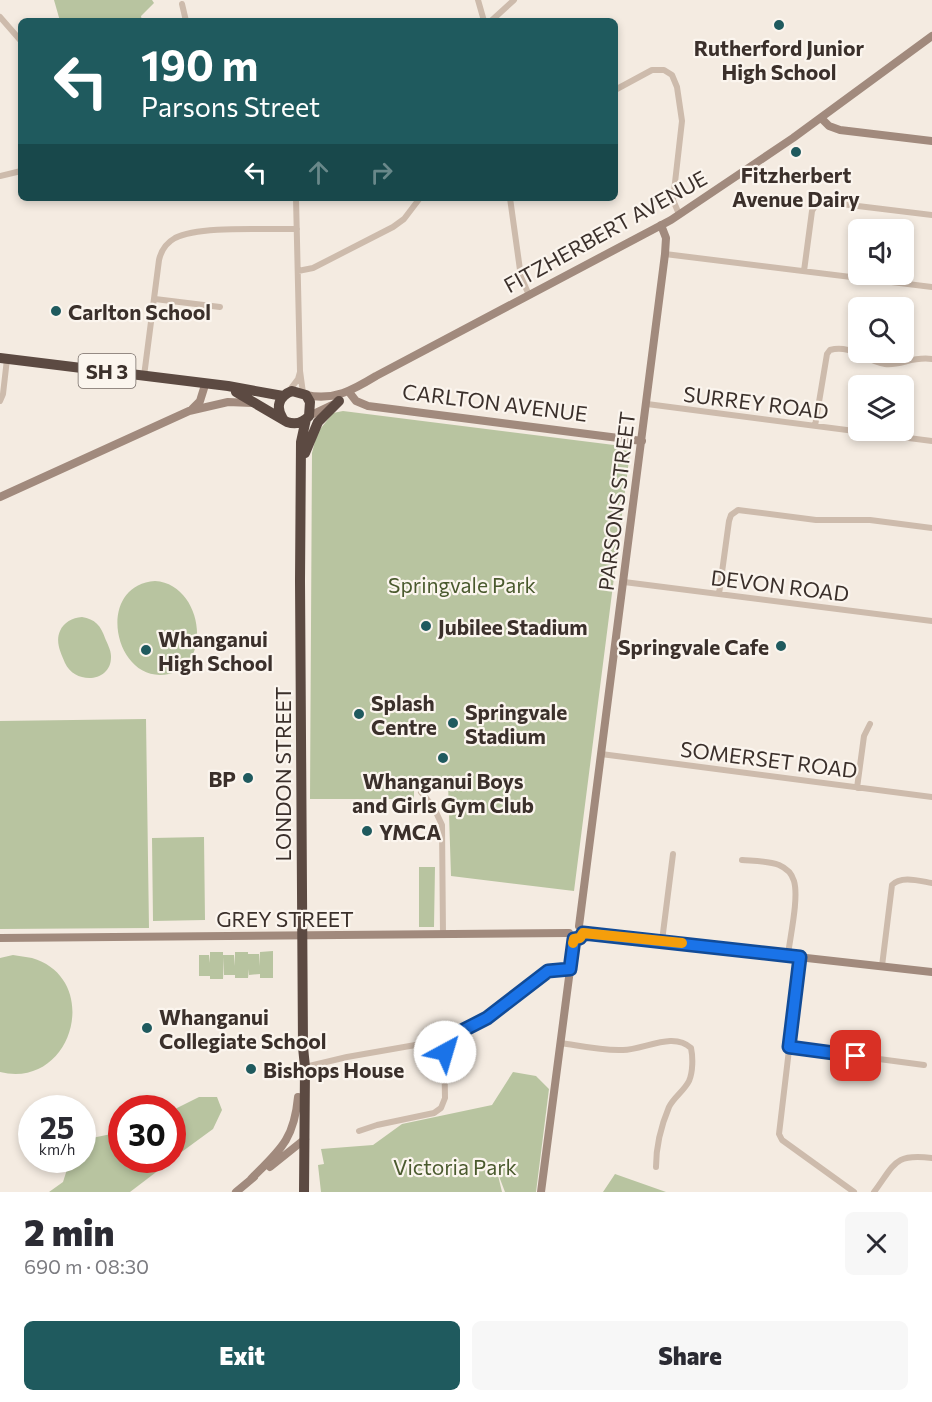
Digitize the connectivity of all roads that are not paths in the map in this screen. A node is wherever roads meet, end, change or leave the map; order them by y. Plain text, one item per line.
1 (478, 0) edge
2 (514, 0) edge
3 (182, 4) dead end
4 (0, 16) edge
5 (185, 18) edge
6 (483, 18) edge
7 (494, 18) edge
8 (932, 36) edge
9 (18, 37) edge
10 (618, 88) edge
11 (821, 118) junction
12 (932, 141) edge
13 (18, 172) edge
14 (0, 176) edge
15 (296, 201) edge
16 (418, 201) edge
17 (510, 201) edge
18 (679, 214) junction
19 (932, 215) edge
20 (661, 225) junction
21 (297, 229) junction
22 (666, 254) junction
23 (298, 271) junction
24 (804, 271) junction
25 (932, 288) edge
26 (529, 295) junction
27 (155, 299) junction
28 (220, 307) dead end
29 (4, 358) edge
30 (932, 359) edge
31 (300, 371) junction
32 (144, 376) junction
33 (205, 384) junction
34 (218, 386) junction
35 (349, 392) junction
36 (285, 394) junction
37 (305, 394) junction
38 (0, 401) edge
39 (339, 401) junction
40 (258, 404) junction
41 (647, 404) junction
42 (189, 411) junction
43 (308, 418) junction
44 (285, 420) junction
45 (815, 426) junction
46 (642, 441) junction
47 (932, 441) edge
48 (302, 465) junction
49 (0, 497) edge
50 (932, 528) edge
51 (624, 582) junction
52 (719, 594) junction
53 (932, 621) edge
54 (870, 724) dead end
55 (602, 754) junction
56 (857, 788) junction
57 (420, 792) dead end
58 (932, 797) edge
59 (673, 854) dead end
60 (742, 860) dead end
61 (932, 883) edge
62 (581, 929) junction
63 (443, 934) junction
64 (303, 936) junction
65 (572, 936) junction
66 (0, 938) edge
67 (662, 941) junction
68 (788, 955) junction
69 (800, 957) junction
70 (882, 966) junction
71 (570, 969) junction
72 (932, 972) edge
73 (444, 1040) junction
74 (561, 1043) junction
75 (303, 1047) junction
76 (789, 1047) junction
77 (924, 1065) dead end
78 (305, 1067) junction
79 (298, 1097) junction
80 (359, 1131) dead end
81 (302, 1141) junction
82 (286, 1154) junction
83 (932, 1158) edge
84 (300, 1159) junction
85 (656, 1167) dead end
86 (251, 1179) junction
87 (304, 1191) edge
88 (236, 1192) edge
89 (541, 1192) edge
90 (854, 1192) edge
91 (874, 1192) edge

1 - 6 street
2 - 7 street
3 - 5 street
4 - 9 street
8 - 11 main road, FITZHERBERT AVENUE
10 - 18 street
11 - 12 main road
11 - 18 main road, FITZHERBERT AVENUE
13 - 14 street
15 - 21 street
16 - 23 street
17 - 26 street
18 - 20 main road, FITZHERBERT AVENUE
19 - 24 street
20 - 22 main road, PARSONS STREET
20 - 26 main road, FITZHERBERT AVENUE
21 - 23 street
21 - 27 street
22 - 24 street
22 - 41 main road, PARSONS STREET
23 - 31 street
24 - 25 street
26 - 35 main road, FITZHERBERT AVENUE
27 - 28 street
27 - 32 street
29 - 32 highway, SH 3
29 - 38 street
30 - 45 street
31 - 36 street
31 - 37 street
32 - 33 highway, SH 3
33 - 34 highway, SH 3
33 - 42 main road
34 - 36 highway, SH 3
34 - 40 highway, SH 3
35 - 37 main road, FITZHERBERT AVENUE
35 - 39 main road
35 - 46 main road, CARLTON AVENUE
36 - 37 highway, SH 3
36 - 44 highway
37 - 43 highway
39 - 43 main road
39 - 48 highway
40 - 42 main road
40 - 44 highway, SH 3
41 - 45 street, SURREY ROAD
41 - 46 main road, PARSONS STREET
42 - 49 main road
43 - 44 highway
43 - 48 highway, LONDON STREET
44 - 48 highway, LONDON STREET
45 - 47 street, SURREY ROAD
46 - 51 main road, PARSONS STREET
48 - 64 highway, LONDON STREET
50 - 52 street
51 - 52 street, DEVON ROAD
51 - 55 main road, PARSONS STREET
52 - 53 street, DEVON ROAD
54 - 56 street
55 - 56 street, SOMERSET ROAD
55 - 62 main road, PARSONS STREET
56 - 58 street, SOMERSET ROAD
57 - 63 street
59 - 67 street
60 - 68 street
61 - 70 street
62 - 65 main road
62 - 67 main road
63 - 64 main road, GREY STREET
63 - 65 main road, GREY STREET
64 - 66 main road, GREY STREET
64 - 75 highway, LONDON STREET
65 - 71 main road
67 - 68 main road
68 - 69 main road
69 - 70 main road
69 - 76 street
70 - 72 main road
71 - 73 street
71 - 74 main road
73 - 78 street
73 - 80 street
74 - 85 street
74 - 89 main road
75 - 78 highway, LONDON STREET
75 - 79 highway, LONDON STREET
76 - 77 street
76 - 90 street
78 - 81 highway, LONDON STREET
79 - 81 highway, LONDON STREET
79 - 86 main road
81 - 82 main road
81 - 84 highway, LONDON STREET
81 - 87 highway, LONDON STREET
82 - 84 main road
82 - 86 main road
83 - 91 street
84 - 87 highway, LONDON STREET
86 - 88 main road

